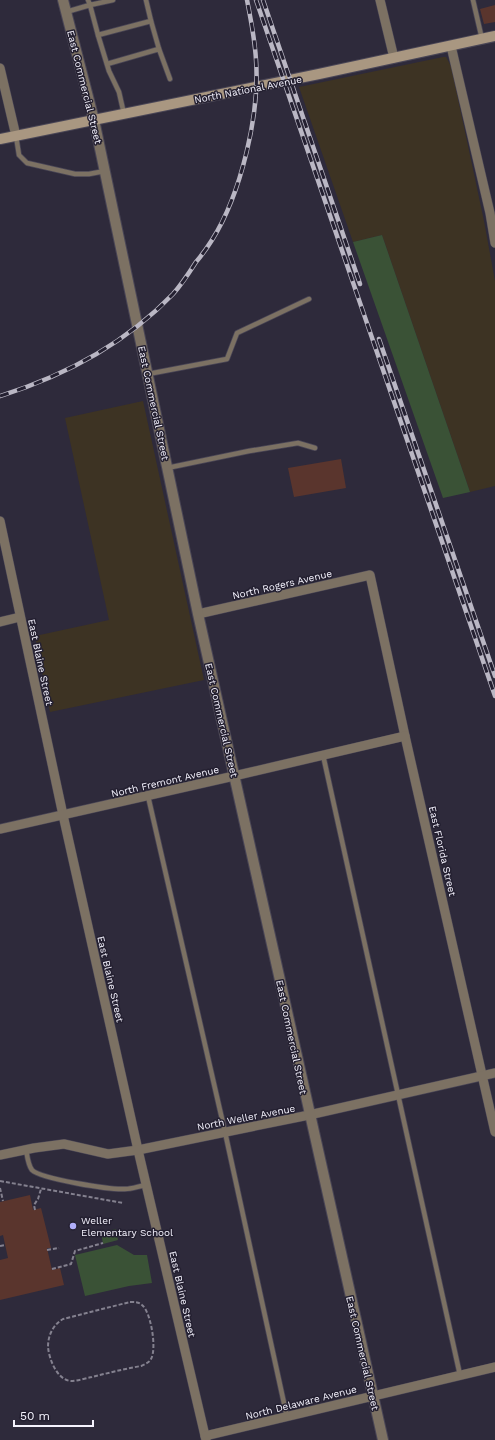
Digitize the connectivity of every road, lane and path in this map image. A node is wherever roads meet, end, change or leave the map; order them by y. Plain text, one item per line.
1 (63, 0) edge
2 (88, 0) edge
3 (112, 0) edge
4 (146, 0) edge
5 (380, 0) edge
6 (473, 0) edge
7 (90, 6) junction
8 (66, 12) junction
9 (151, 21) junction
10 (98, 34) junction
11 (495, 36) edge
12 (482, 39) junction
13 (451, 46) junction
14 (160, 49) junction
15 (394, 58) junction
16 (107, 64) junction
17 (0, 68) edge
18 (170, 79) dead end
19 (124, 114) junction
20 (94, 120) junction
21 (16, 136) junction
22 (0, 139) edge
23 (105, 171) junction
24 (495, 244) edge
25 (309, 298) dead end
26 (148, 374) junction
27 (315, 448) dead end
28 (167, 468) junction
29 (0, 521) edge
30 (370, 575) joint
31 (198, 614) junction
32 (20, 617) junction
33 (0, 622) edge
34 (405, 736) junction
35 (323, 755) junction
36 (234, 776) junction
37 (148, 796) junction
38 (63, 816) junction
39 (0, 829) edge
40 (495, 1073) edge
41 (482, 1076) junction
42 (399, 1095) junction
43 (309, 1116) junction
44 (225, 1132) junction
45 (495, 1132) edge
46 (26, 1149) junction
47 (138, 1150) junction
48 (0, 1155) edge
49 (0, 1181) edge
50 (146, 1184) junction
51 (0, 1188) edge
52 (41, 1189) junction
53 (3, 1201) dead end
54 (123, 1203) dead end
55 (34, 1210) dead end
56 (103, 1243) dead end
57 (5, 1245) dead end
58 (0, 1246) edge
59 (59, 1248) dead end
60 (47, 1250) dead end
61 (52, 1269) dead end
62 (63, 1319) joint
63 (495, 1367) edge
64 (460, 1376) junction
65 (373, 1396) junction
66 (287, 1417) junction
67 (206, 1438) edge
68 (383, 1440) edge

1 - 8 street, East Commercial Street
2 - 7 lane
3 - 7 lane
4 - 9 lane
5 - 15 street
6 - 12 lane
7 - 8 lane
7 - 10 lane
8 - 20 street, East Commercial Street
9 - 10 lane
9 - 14 lane
10 - 16 lane
11 - 12 main road, North National Avenue
12 - 13 main road, North National Avenue
13 - 15 main road, North National Avenue
13 - 24 street
14 - 16 lane
14 - 18 lane
15 - 19 main road, North National Avenue
16 - 19 lane
17 - 21 street
19 - 20 main road, North National Avenue
20 - 21 main road, North National Avenue
20 - 23 street, East Commercial Street
21 - 22 main road, North National Avenue
21 - 23 lane
23 - 26 street, East Commercial Street
25 - 26 lane
26 - 28 street, East Commercial Street
27 - 28 lane
28 - 31 street, East Commercial Street
29 - 32 street, East Blaine Street
30 - 31 street, North Rogers Avenue
30 - 34 street, East Florida Street
31 - 36 street, East Commercial Street
32 - 33 street
32 - 38 street, East Blaine Street
34 - 35 street, North Fremont Avenue
34 - 41 street, East Florida Street
35 - 36 street, North Fremont Avenue
35 - 42 lane
36 - 37 street, North Fremont Avenue
36 - 43 street, East Commercial Street
37 - 38 street, North Fremont Avenue
37 - 44 lane
38 - 39 street, North Fremont Avenue
38 - 47 street, East Blaine Street
40 - 41 street, North Weller Avenue
41 - 42 street, North Weller Avenue
41 - 45 street, East Florida Street
42 - 43 street, North Weller Avenue
42 - 64 lane
43 - 44 street, North Weller Avenue
43 - 65 street, East Commercial Street
44 - 47 street, North Weller Avenue
44 - 66 lane
46 - 47 street, North Weller Avenue
46 - 48 street, North Weller Avenue
46 - 50 lane
47 - 50 street, East Blaine Street
49 - 52 path
50 - 67 street, East Blaine Street
51 - 53 path
52 - 54 path
52 - 55 path
56 - 61 path
57 - 58 path
59 - 60 path
62 - 62 path
63 - 64 street, North Delaware Avenue
64 - 65 street, North Delaware Avenue
65 - 66 street, North Delaware Avenue
65 - 68 street, East Commercial Street
66 - 67 street, North Delaware Avenue

